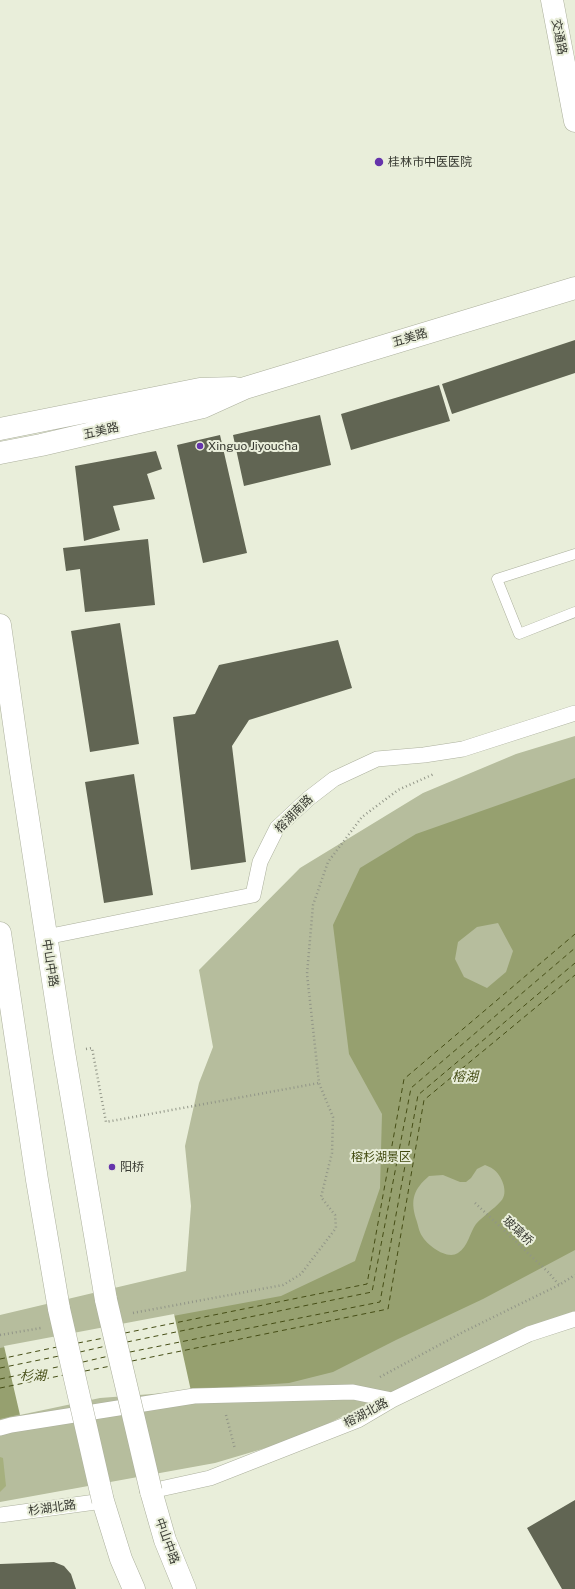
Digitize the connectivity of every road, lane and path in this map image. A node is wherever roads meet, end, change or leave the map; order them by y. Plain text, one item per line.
1 (552, 0) edge
2 (575, 121) edge
3 (575, 288) edge
4 (245, 388) junction
5 (0, 429) edge
6 (0, 453) edge
7 (575, 554) edge
8 (575, 612) edge
9 (0, 625) edge
10 (575, 713) edge
11 (436, 773) dead end
12 (0, 933) edge
13 (46, 937) junction
14 (64, 1052) junction
15 (319, 1083) junction
16 (476, 1203) dead end
17 (575, 1275) edge
18 (559, 1285) junction
19 (128, 1313) dead end
20 (575, 1319) edge
21 (45, 1328) dead end
22 (0, 1335) edge
23 (353, 1392) junction
24 (221, 1395) junction
25 (392, 1400) junction
26 (0, 1428) edge
27 (239, 1466) junction
28 (151, 1491) junction
29 (104, 1501) junction
30 (0, 1515) edge
31 (134, 1589) edge
32 (186, 1589) edge

1 - 2 main road, 交通路
3 - 4 main road, 五美路
4 - 5 main road, 五美路
4 - 6 main road, 五美路
7 - 8 lane
9 - 13 main road, 中山中路
10 - 13 street, 榕湖南路
11 - 15 path
12 - 29 main road, bridge
13 - 14 main road, 中山中路
14 - 15 path
14 - 28 main road, 中山中路, bridge
15 - 19 path
16 - 18 path, 玻璃桥
17 - 18 path
18 - 23 path
20 - 25 street, 榕湖北路
21 - 22 path
23 - 24 street
23 - 25 street
24 - 26 street
24 - 27 path
25 - 27 street, 榕湖北路
27 - 28 street, 榕湖北路
28 - 32 main road, 中山中路
29 - 30 street, 杉湖北路
29 - 31 main road

